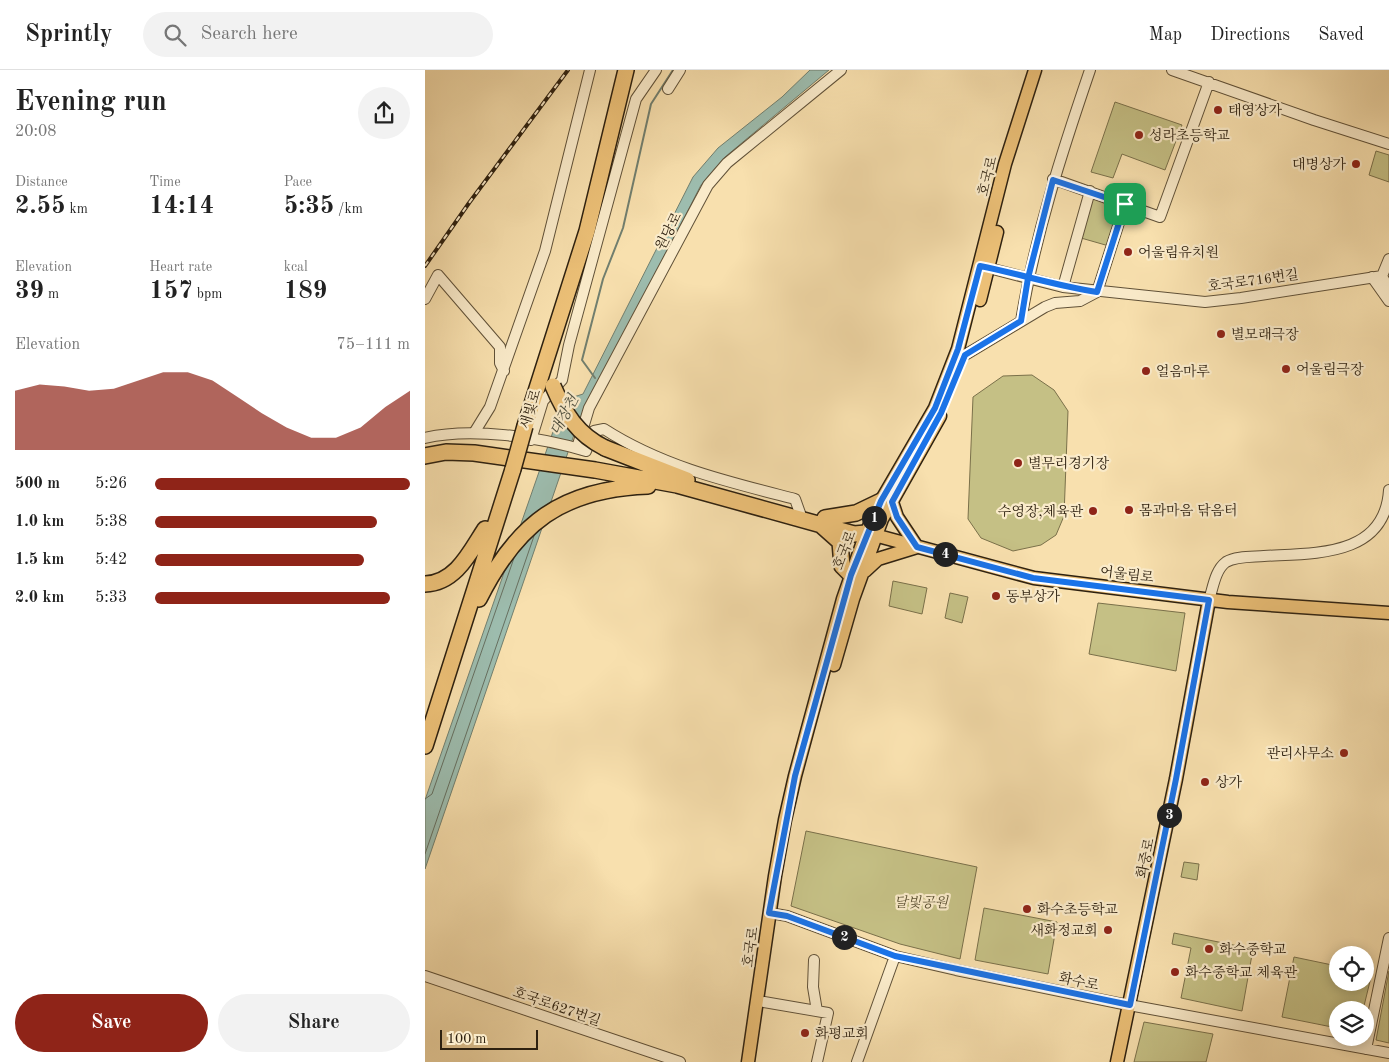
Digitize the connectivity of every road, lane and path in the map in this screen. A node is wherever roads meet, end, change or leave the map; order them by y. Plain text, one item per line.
1 (590, 70) edge
2 (615, 70) edge
3 (626, 70) edge
4 (656, 70) edge
5 (680, 70) edge
6 (841, 70) edge
7 (1035, 70) edge
8 (1042, 70) edge
9 (1090, 70) edge
10 (1172, 70) edge
11 (1209, 82) junction
12 (669, 89) dead end
13 (1389, 144) edge
14 (1053, 180) junction
15 (1090, 192) junction
16 (1125, 204) junction
17 (1389, 259) edge
18 (985, 267) junction
19 (1377, 277) junction
20 (1028, 278) junction
21 (1063, 287) junction
22 (1389, 289) edge
23 (1097, 292) junction
24 (425, 299) edge
25 (1389, 301) edge
26 (1021, 321) junction
27 (555, 329) junction
28 (965, 355) junction
29 (504, 371) junction
30 (520, 425) junction
31 (474, 433) junction
32 (425, 438) edge
33 (536, 441) junction
34 (575, 448) junction
35 (425, 450) edge
36 (425, 456) edge
37 (515, 463) junction
38 (595, 467) junction
39 (677, 485) junction
40 (716, 488) junction
41 (1389, 490) edge
42 (887, 502) junction
43 (799, 513) junction
44 (823, 521) junction
45 (485, 529) junction
46 (871, 535) junction
47 (917, 547) junction
48 (856, 575) junction
49 (425, 584) edge
50 (1209, 600) junction
51 (1389, 613) edge
52 (462, 633) junction
53 (425, 718) edge
54 (425, 746) edge
55 (773, 914) junction
56 (1389, 938) edge
57 (895, 956) junction
58 (814, 960) dead end
59 (425, 976) edge
60 (764, 1002) junction
61 (1130, 1005) junction
62 (817, 1011) junction
63 (1366, 1049) junction
64 (1389, 1053) edge
65 (680, 1062) edge
66 (748, 1062) edge
67 (755, 1062) edge
68 (817, 1062) edge
69 (857, 1062) edge
70 (1117, 1062) edge

1 - 29 street
2 - 30 highway, 새빛로
3 - 27 highway, 새빛로
4 - 33 street
5 - 12 street
6 - 34 street, 원당로
7 - 18 main road, 호국로
8 - 18 main road, 호국로
9 - 14 street
10 - 11 street
11 - 13 street
11 - 16 street
14 - 15 street
14 - 20 street
15 - 16 street
15 - 21 street
16 - 23 street
17 - 19 street
18 - 20 street, 호국로716번길
18 - 28 main road, 호국로
18 - 42 main road, 호국로
19 - 22 street
19 - 23 street, 호국로716번길
19 - 25 street
20 - 21 street, 호국로716번길
20 - 26 street
21 - 23 street, 호국로716번길
23 - 26 street
24 - 29 street
26 - 28 street
27 - 30 highway, 새빛로
27 - 40 highway, bridge
28 - 42 main road, 호국로
29 - 31 street
30 - 37 highway, 새빛로, bridge
31 - 32 street
31 - 33 street
33 - 34 street
34 - 43 street
35 - 37 highway
36 - 37 highway
37 - 38 highway
37 - 45 highway, 새빛로
37 - 52 highway, 새빛로
38 - 39 highway
38 - 40 highway
39 - 44 highway
39 - 52 highway
40 - 43 highway
41 - 50 street
42 - 44 highway
42 - 46 main road, 호국로
42 - 47 main road
43 - 44 highway
44 - 46 highway
44 - 48 highway
45 - 49 highway
45 - 53 highway, 새빛로
46 - 47 main road, 어울림로
46 - 48 main road, 호국로
47 - 48 main road
47 - 50 main road, 어울림로
48 - 55 main road, 호국로
50 - 51 main road, 어울림로
50 - 61 main road, 화중로
52 - 54 highway, 새빛로
55 - 57 street, 화수로
55 - 60 main road, 호국로
55 - 66 main road, 호국로
56 - 63 street
57 - 61 street, 화수로
57 - 69 street
58 - 62 street
59 - 65 street, 호국로627번길
60 - 62 street
60 - 67 main road, 호국로
61 - 63 street, 화수로
61 - 70 main road, 화중로
62 - 68 street
63 - 64 street, 화수로

